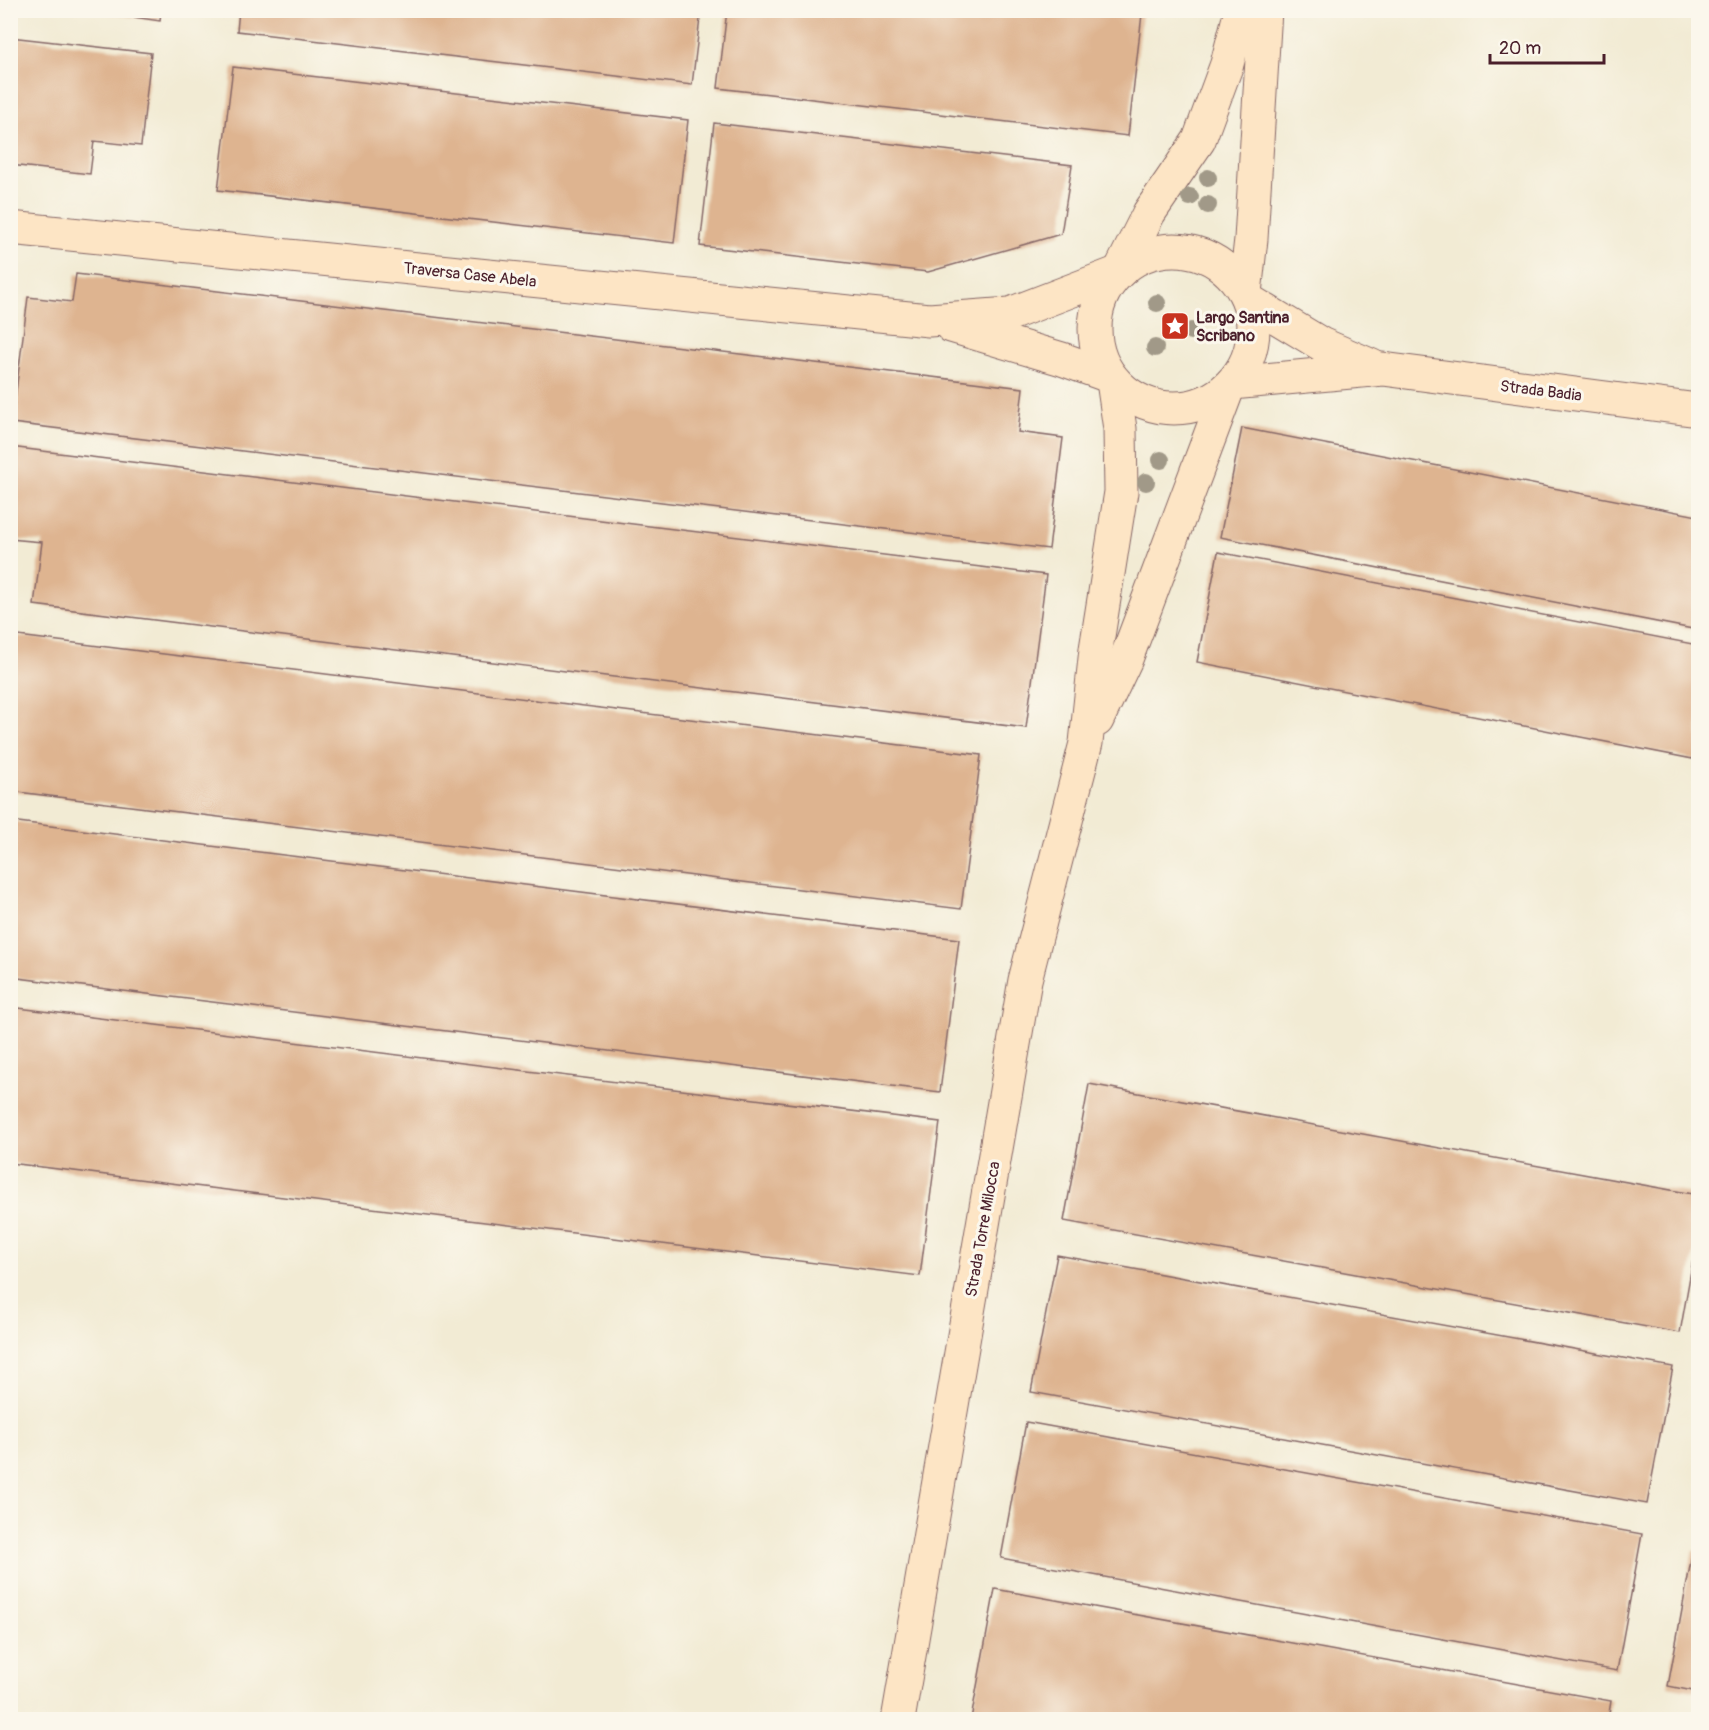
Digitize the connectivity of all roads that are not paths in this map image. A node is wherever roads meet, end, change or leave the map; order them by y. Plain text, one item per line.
1 (1241, 10) edge
2 (1265, 10) edge
3 (10, 228) edge
4 (1119, 271) junction
5 (1246, 297) junction
6 (929, 320) junction
7 (1383, 369) junction
8 (1111, 379) junction
9 (1230, 386) junction
10 (1698, 410) edge
11 (1086, 743) junction
12 (898, 1719) edge

1 - 4 street
2 - 5 street
3 - 6 street, Traversa Case Abela
4 - 5 street
4 - 6 street
4 - 8 street
5 - 7 street
5 - 9 street
6 - 8 street
7 - 9 street
7 - 10 street, Strada Badia
8 - 9 street
8 - 11 street
9 - 11 street
11 - 12 street, Strada Torre Milocca

